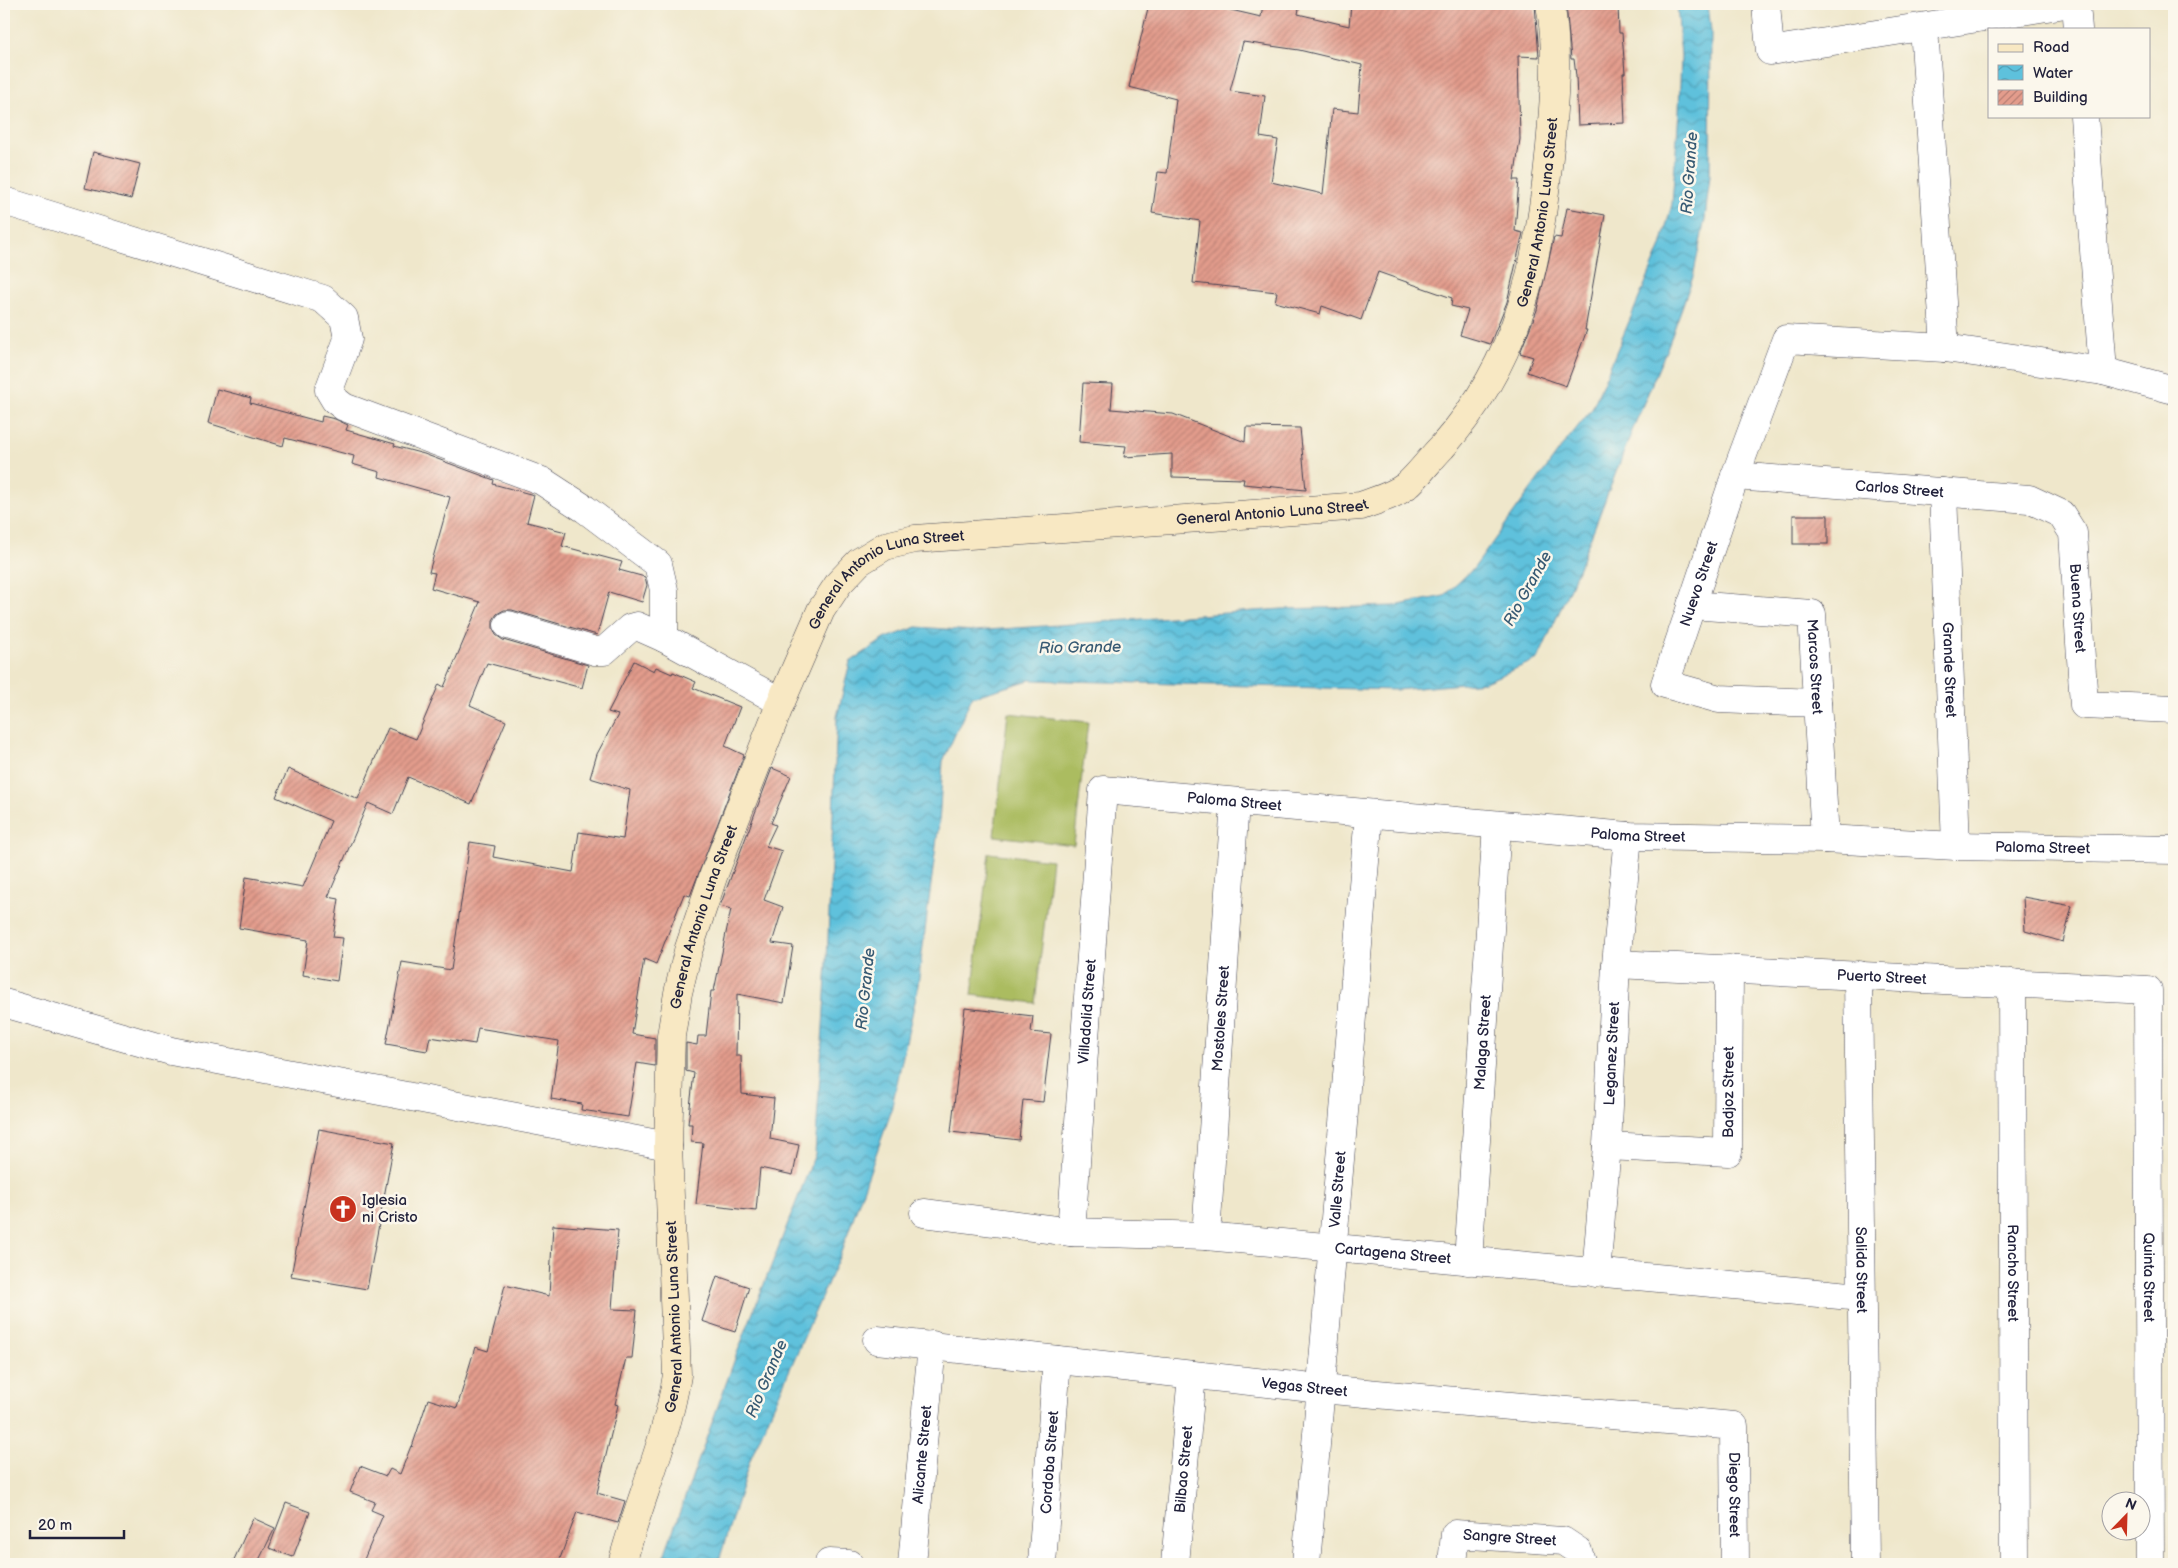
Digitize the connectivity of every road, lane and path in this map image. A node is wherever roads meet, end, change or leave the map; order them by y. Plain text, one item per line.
1 (1550, 4) edge
2 (1766, 4) edge
3 (2065, 4) edge
4 (2076, 4) edge
5 (1924, 27) junction
6 (2078, 28) edge
7 (2084, 118) edge
8 (4, 201) edge
9 (1945, 348) junction
10 (2103, 371) junction
11 (2174, 390) edge
12 (1735, 476) junction
13 (1943, 492) junction
14 (2061, 514) joint
15 (1691, 604) junction
16 (508, 625) dead end
17 (664, 638) junction
18 (781, 702) junction
19 (1817, 703) junction
20 (2174, 709) edge
21 (1103, 790) joint
22 (1236, 802) junction
23 (1369, 814) junction
24 (1497, 825) junction
25 (1628, 836) junction
26 (1825, 839) junction
27 (1956, 846) junction
28 (2174, 850) edge
29 (1616, 964) junction
30 (1729, 969) junction
31 (1858, 975) junction
32 (2012, 983) junction
33 (2148, 990) joint
34 (4, 1003) edge
35 (668, 1146) junction
36 (1607, 1146) junction
37 (924, 1213) dead end
38 (1071, 1232) junction
39 (1206, 1236) junction
40 (1332, 1248) junction
41 (1468, 1261) junction
42 (1596, 1273) junction
43 (1861, 1297) junction
44 (877, 1340) dead end
45 (932, 1345) junction
46 (1057, 1360) junction
47 (1192, 1375) junction
48 (1321, 1389) junction
49 (1734, 1426) joint
50 (622, 1564) edge
51 (912, 1564) edge
52 (1042, 1564) edge
53 (1175, 1564) edge
54 (1306, 1564) edge
55 (1452, 1564) edge
56 (1582, 1564) edge
57 (1735, 1564) edge
58 (1865, 1564) edge
59 (2014, 1564) edge
60 (2150, 1564) edge

1 - 18 main road, General Antonio Luna Street
2 - 5 street
3 - 5 street
4 - 6 street
5 - 9 street
7 - 10 street
8 - 17 street
9 - 10 street
9 - 12 street, Nuevo Street
10 - 11 street
12 - 13 street, Carlos Street
12 - 15 street, Nuevo Street
13 - 14 street, Carlos Street
13 - 27 street, Grande Street
14 - 20 street, Buena Street
15 - 19 street, Marcos Street
15 - 19 street, Nuevo Street
16 - 17 street
17 - 18 street
18 - 35 main road, General Antonio Luna Street
19 - 26 street, Marcos Street
21 - 22 street, Paloma Street
21 - 38 street, Villadolid Street
22 - 23 street, Paloma Street
22 - 39 street, Mostoles Street
23 - 24 street, Paloma Street
23 - 40 street, Valle Street
24 - 25 street, Paloma Street
24 - 41 street, Malaga Street
25 - 26 street, Paloma Street
25 - 29 street, Leganez Street
26 - 27 street, Paloma Street
27 - 28 street, Paloma Street
29 - 30 street, Puerto Street
29 - 36 street, Leganez Street
30 - 31 street, Puerto Street
30 - 36 street, Badjoz Street
31 - 32 street, Puerto Street
31 - 43 street, Salida Street
32 - 33 street, Puerto Street
32 - 59 street, Rancho Street
33 - 60 street, Quinta Street
34 - 35 street
35 - 50 main road, General Antonio Luna Street
36 - 42 street, Leganez Street
37 - 38 street, Cartagena Street
38 - 39 street, Cartagena Street
39 - 40 street, Cartagena Street
40 - 41 street, Cartagena Street
40 - 48 street, Valle Street
41 - 42 street, Cartagena Street
42 - 43 street, Cartagena Street
43 - 58 street, Salida Street
44 - 45 street, Vegas Street
45 - 46 street, Vegas Street
45 - 51 street, Alicante Street
46 - 47 street, Vegas Street
46 - 52 street, Cordoba Street
47 - 48 street, Vegas Street
47 - 53 street, Bilbao Street
48 - 49 street, Vegas Street
48 - 54 street, Valle Street
49 - 57 street, Diego Street
55 - 56 street, Sangre Street

